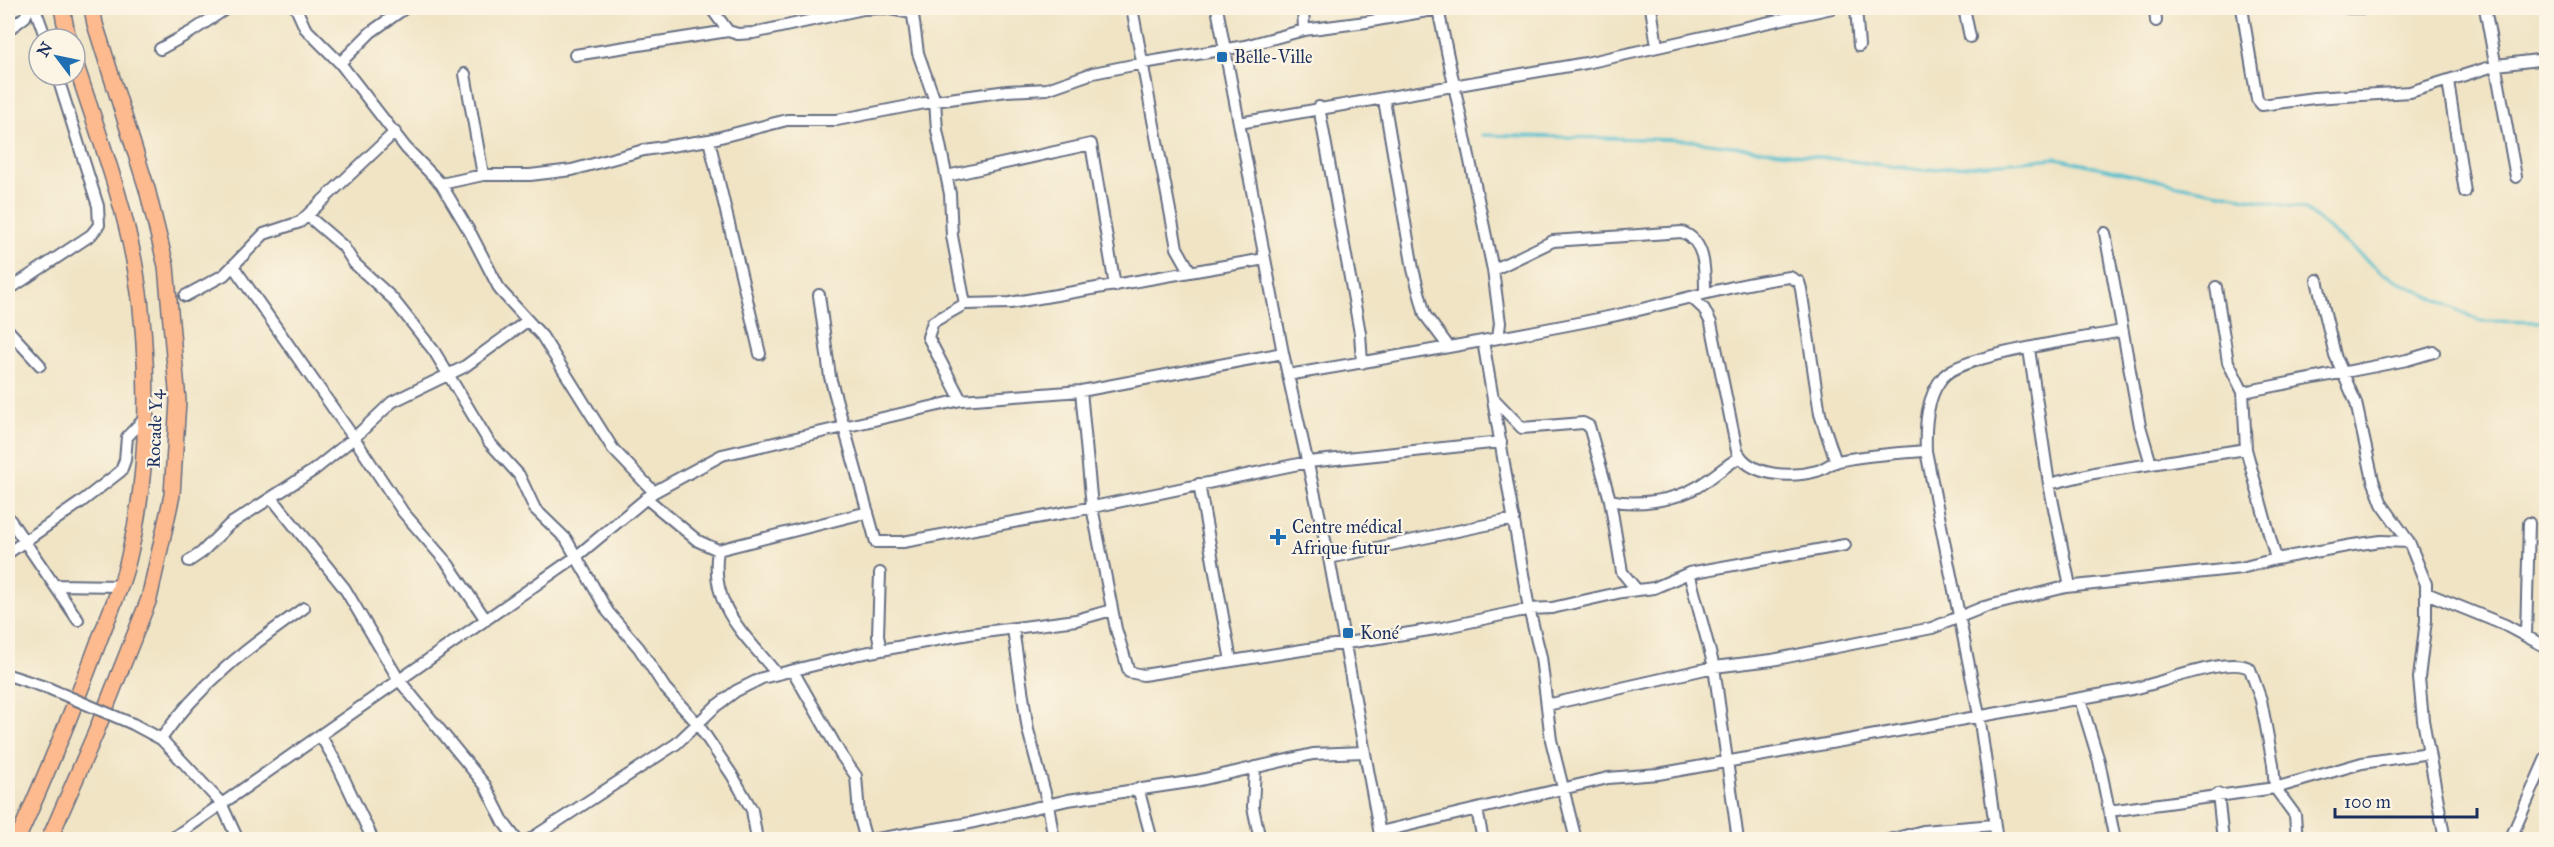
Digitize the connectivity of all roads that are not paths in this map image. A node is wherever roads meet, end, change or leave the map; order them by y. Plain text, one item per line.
1 (29, 8) edge
2 (35, 8) edge
3 (62, 8) edge
4 (92, 8) edge
5 (227, 8) edge
6 (296, 8) edge
7 (405, 8) edge
8 (711, 8) edge
9 (1132, 8) edge
10 (1217, 8) edge
11 (1303, 8) edge
12 (1441, 8) edge
13 (1651, 8) edge
14 (1832, 8) edge
15 (1856, 8) edge
16 (1964, 8) edge
17 (2155, 8) edge
18 (2242, 8) edge
19 (2348, 8) edge
20 (2376, 8) edge
21 (2485, 8) edge
22 (912, 10) edge
23 (2156, 21) dead end
24 (42, 27) edge
25 (66, 27) edge
26 (8, 30) edge
27 (1304, 30) junction
28 (728, 31) junction
29 (1970, 37) dead end
30 (1657, 46) junction
31 (1859, 46) dead end
32 (160, 49) dead end
33 (1224, 50) junction
34 (575, 55) dead end
35 (2547, 59) edge
36 (340, 63) junction
37 (1143, 63) junction
38 (2497, 65) junction
39 (465, 74) dead end
40 (2448, 81) junction
41 (1453, 85) junction
42 (61, 87) edge
43 (83, 87) edge
44 (935, 100) junction
45 (1384, 100) junction
46 (1319, 107) junction
47 (1239, 123) junction
48 (395, 132) junction
49 (709, 140) junction
50 (483, 175) junction
51 (947, 176) junction
52 (2516, 177) dead end
53 (441, 184) junction
54 (2465, 192) dead end
55 (308, 216) junction
56 (2105, 233) dead end
57 (1265, 259) junction
58 (233, 266) junction
59 (1493, 270) junction
60 (1190, 271) junction
61 (2317, 280) dead end
62 (1115, 286) junction
63 (2216, 287) dead end
64 (8, 290) edge
65 (1705, 292) junction
66 (819, 295) dead end
67 (185, 296) dead end
68 (1691, 297) junction
69 (965, 304) junction
70 (527, 321) junction
71 (8, 330) edge
72 (2122, 330) junction
73 (1498, 338) junction
74 (1483, 341) junction
75 (1449, 347) junction
76 (2029, 349) junction
77 (2434, 352) dead end
78 (1283, 353) junction
79 (760, 354) dead end
80 (1362, 363) junction
81 (39, 365) dead end
82 (2343, 371) junction
83 (447, 375) junction
84 (1288, 375) junction
85 (1081, 392) junction
86 (2243, 392) junction
87 (1494, 398) junction
88 (961, 400) junction
89 (145, 418) junction
90 (844, 426) junction
91 (354, 438) junction
92 (1501, 442) junction
93 (2246, 449) junction
94 (1926, 451) junction
95 (1740, 458) junction
96 (1308, 462) junction
97 (1836, 462) junction
98 (2151, 464) junction
99 (1199, 484) junction
100 (2049, 484) junction
101 (650, 495) junction
102 (273, 498) junction
103 (1610, 500) junction
104 (1092, 507) junction
105 (868, 513) junction
106 (8, 517) edge
107 (1514, 519) junction
108 (2529, 523) dead end
109 (25, 542) junction
110 (2409, 542) junction
111 (1845, 545) dead end
112 (718, 549) junction
113 (8, 553) edge
114 (577, 556) junction
115 (1329, 558) junction
116 (2276, 559) junction
117 (189, 561) dead end
118 (880, 573) dead end
119 (1689, 573) junction
120 (55, 585) junction
121 (120, 586) junction
122 (2070, 586) junction
123 (1636, 590) junction
124 (2426, 593) junction
125 (304, 608) dead end
126 (1529, 609) junction
127 (1112, 610) junction
128 (1960, 618) junction
129 (78, 620) dead end
130 (486, 620) junction
131 (1013, 628) junction
132 (2526, 635) junction
133 (1344, 642) junction
134 (2547, 647) edge
135 (881, 650) junction
136 (1231, 661) junction
137 (1714, 667) junction
138 (793, 670) junction
139 (776, 674) junction
140 (8, 675) edge
141 (399, 680) junction
142 (2080, 699) junction
143 (1547, 705) junction
144 (1979, 716) junction
145 (697, 723) junction
146 (320, 735) junction
147 (162, 740) junction
148 (1364, 752) junction
149 (2429, 753) junction
150 (2547, 758) edge
151 (1728, 761) junction
152 (1255, 767) junction
153 (1138, 788) junction
154 (2275, 788) junction
155 (1564, 790) junction
156 (2218, 794) junction
157 (220, 803) junction
158 (1048, 804) junction
159 (1477, 810) junction
160 (2109, 811) junction
161 (1994, 825) junction
162 (1380, 836) edge
163 (1902, 838) edge
164 (17, 840) edge
165 (49, 840) edge
166 (170, 840) edge
167 (238, 840) edge
168 (373, 840) edge
169 (517, 840) edge
170 (529, 840) edge
171 (757, 840) edge
172 (868, 840) edge
173 (1054, 840) edge
174 (1152, 840) edge
175 (1260, 840) edge
176 (1483, 840) edge
177 (1576, 840) edge
178 (1738, 840) edge
179 (1889, 840) edge
180 (1997, 840) edge
181 (2115, 840) edge
182 (2223, 840) edge
183 (2297, 840) edge
184 (2445, 840) edge
185 (2510, 840) edge

1 - 26 street
2 - 24 street
3 - 25 highway
4 - 165 highway, Rocade Y4
5 - 32 street
6 - 36 street
7 - 36 street
8 - 28 street
9 - 37 street
10 - 33 street
11 - 27 street
12 - 27 street
12 - 41 street
13 - 30 street
14 - 30 street
15 - 31 street
16 - 29 street
17 - 23 street
18 - 40 street
19 - 20 street
21 - 38 street
22 - 28 street
22 - 44 street
27 - 33 street
28 - 34 street
30 - 41 street
33 - 37 street
33 - 47 street
35 - 38 street
36 - 48 street
37 - 44 street
37 - 60 street
38 - 40 street
38 - 52 street
39 - 50 street
40 - 54 street
41 - 45 street
41 - 59 street
42 - 64 street
43 - 89 highway, Rocade Y4
44 - 49 street
44 - 51 street
45 - 46 street
45 - 75 street
46 - 47 street
46 - 80 street
47 - 57 street
48 - 53 street
48 - 55 street
49 - 50 street
49 - 79 street
50 - 53 street
51 - 62 street
51 - 69 street
53 - 70 street
55 - 58 street
55 - 83 street
56 - 72 street
57 - 60 street
57 - 78 street
58 - 67 street
58 - 91 street
59 - 65 street
59 - 73 street
60 - 62 street
61 - 82 street
62 - 69 street
63 - 86 street
65 - 68 street
65 - 97 street
66 - 90 street
68 - 73 street
68 - 95 street
69 - 88 street
70 - 83 street
70 - 101 street
71 - 81 street
72 - 76 street
72 - 98 street
73 - 74 street
74 - 75 street
74 - 87 street
75 - 80 street
76 - 94 street
76 - 100 street
77 - 82 street
78 - 84 street
78 - 85 street
80 - 84 street
82 - 86 street
82 - 110 street
83 - 91 street
83 - 114 street
84 - 96 street
85 - 88 street
85 - 104 street
86 - 93 street
87 - 92 street
87 - 103 street
88 - 90 street
89 - 109 street
89 - 121 highway, Rocade Y4
90 - 101 street
90 - 105 street
91 - 102 street
91 - 130 street
92 - 96 street
92 - 107 street
93 - 98 street
93 - 116 street
94 - 97 street
94 - 128 street
95 - 97 street
95 - 103 street
96 - 99 street
96 - 115 street
98 - 100 street
99 - 104 street
99 - 136 street
100 - 122 street
101 - 112 street
101 - 114 street
102 - 117 street
102 - 141 street
103 - 123 street
104 - 105 street
104 - 127 street
105 - 112 street
106 - 109 street
107 - 115 street
107 - 126 street
108 - 132 street
109 - 113 street
109 - 120 street
110 - 116 street
110 - 124 street
111 - 119 street
112 - 139 street
114 - 130 street
114 - 145 street
115 - 133 street
116 - 122 street
118 - 135 street
119 - 123 street
119 - 137 street
120 - 121 street
120 - 129 street
121 - 164 highway, Rocade Y4
122 - 128 street
123 - 126 street
124 - 132 street
124 - 149 street
125 - 147 street
126 - 133 street
126 - 143 street
127 - 131 street
127 - 136 street
128 - 137 street
128 - 144 street
130 - 141 street
131 - 135 street
131 - 158 street
132 - 134 street
133 - 136 street
133 - 148 street
135 - 138 street
137 - 143 street
137 - 151 street
138 - 139 street
138 - 172 street
139 - 145 street
140 - 147 street, bridge
141 - 146 street
141 - 169 street
142 - 144 street
142 - 154 street
142 - 160 street
143 - 155 street
144 - 151 street
144 - 161 street
145 - 170 street
145 - 171 street
146 - 157 street
146 - 168 street
147 - 157 street
148 - 152 street
148 - 162 street
149 - 154 street
149 - 184 street
150 - 185 street
151 - 155 street
151 - 178 street
152 - 153 street
152 - 175 street
153 - 158 street
153 - 174 street
154 - 156 street
154 - 183 street
155 - 159 street
155 - 177 street
156 - 160 street
156 - 182 street
157 - 166 street
157 - 167 street
158 - 172 street
158 - 173 street
159 - 162 street
159 - 176 street
160 - 181 street
161 - 163 street
161 - 180 street
163 - 179 street

